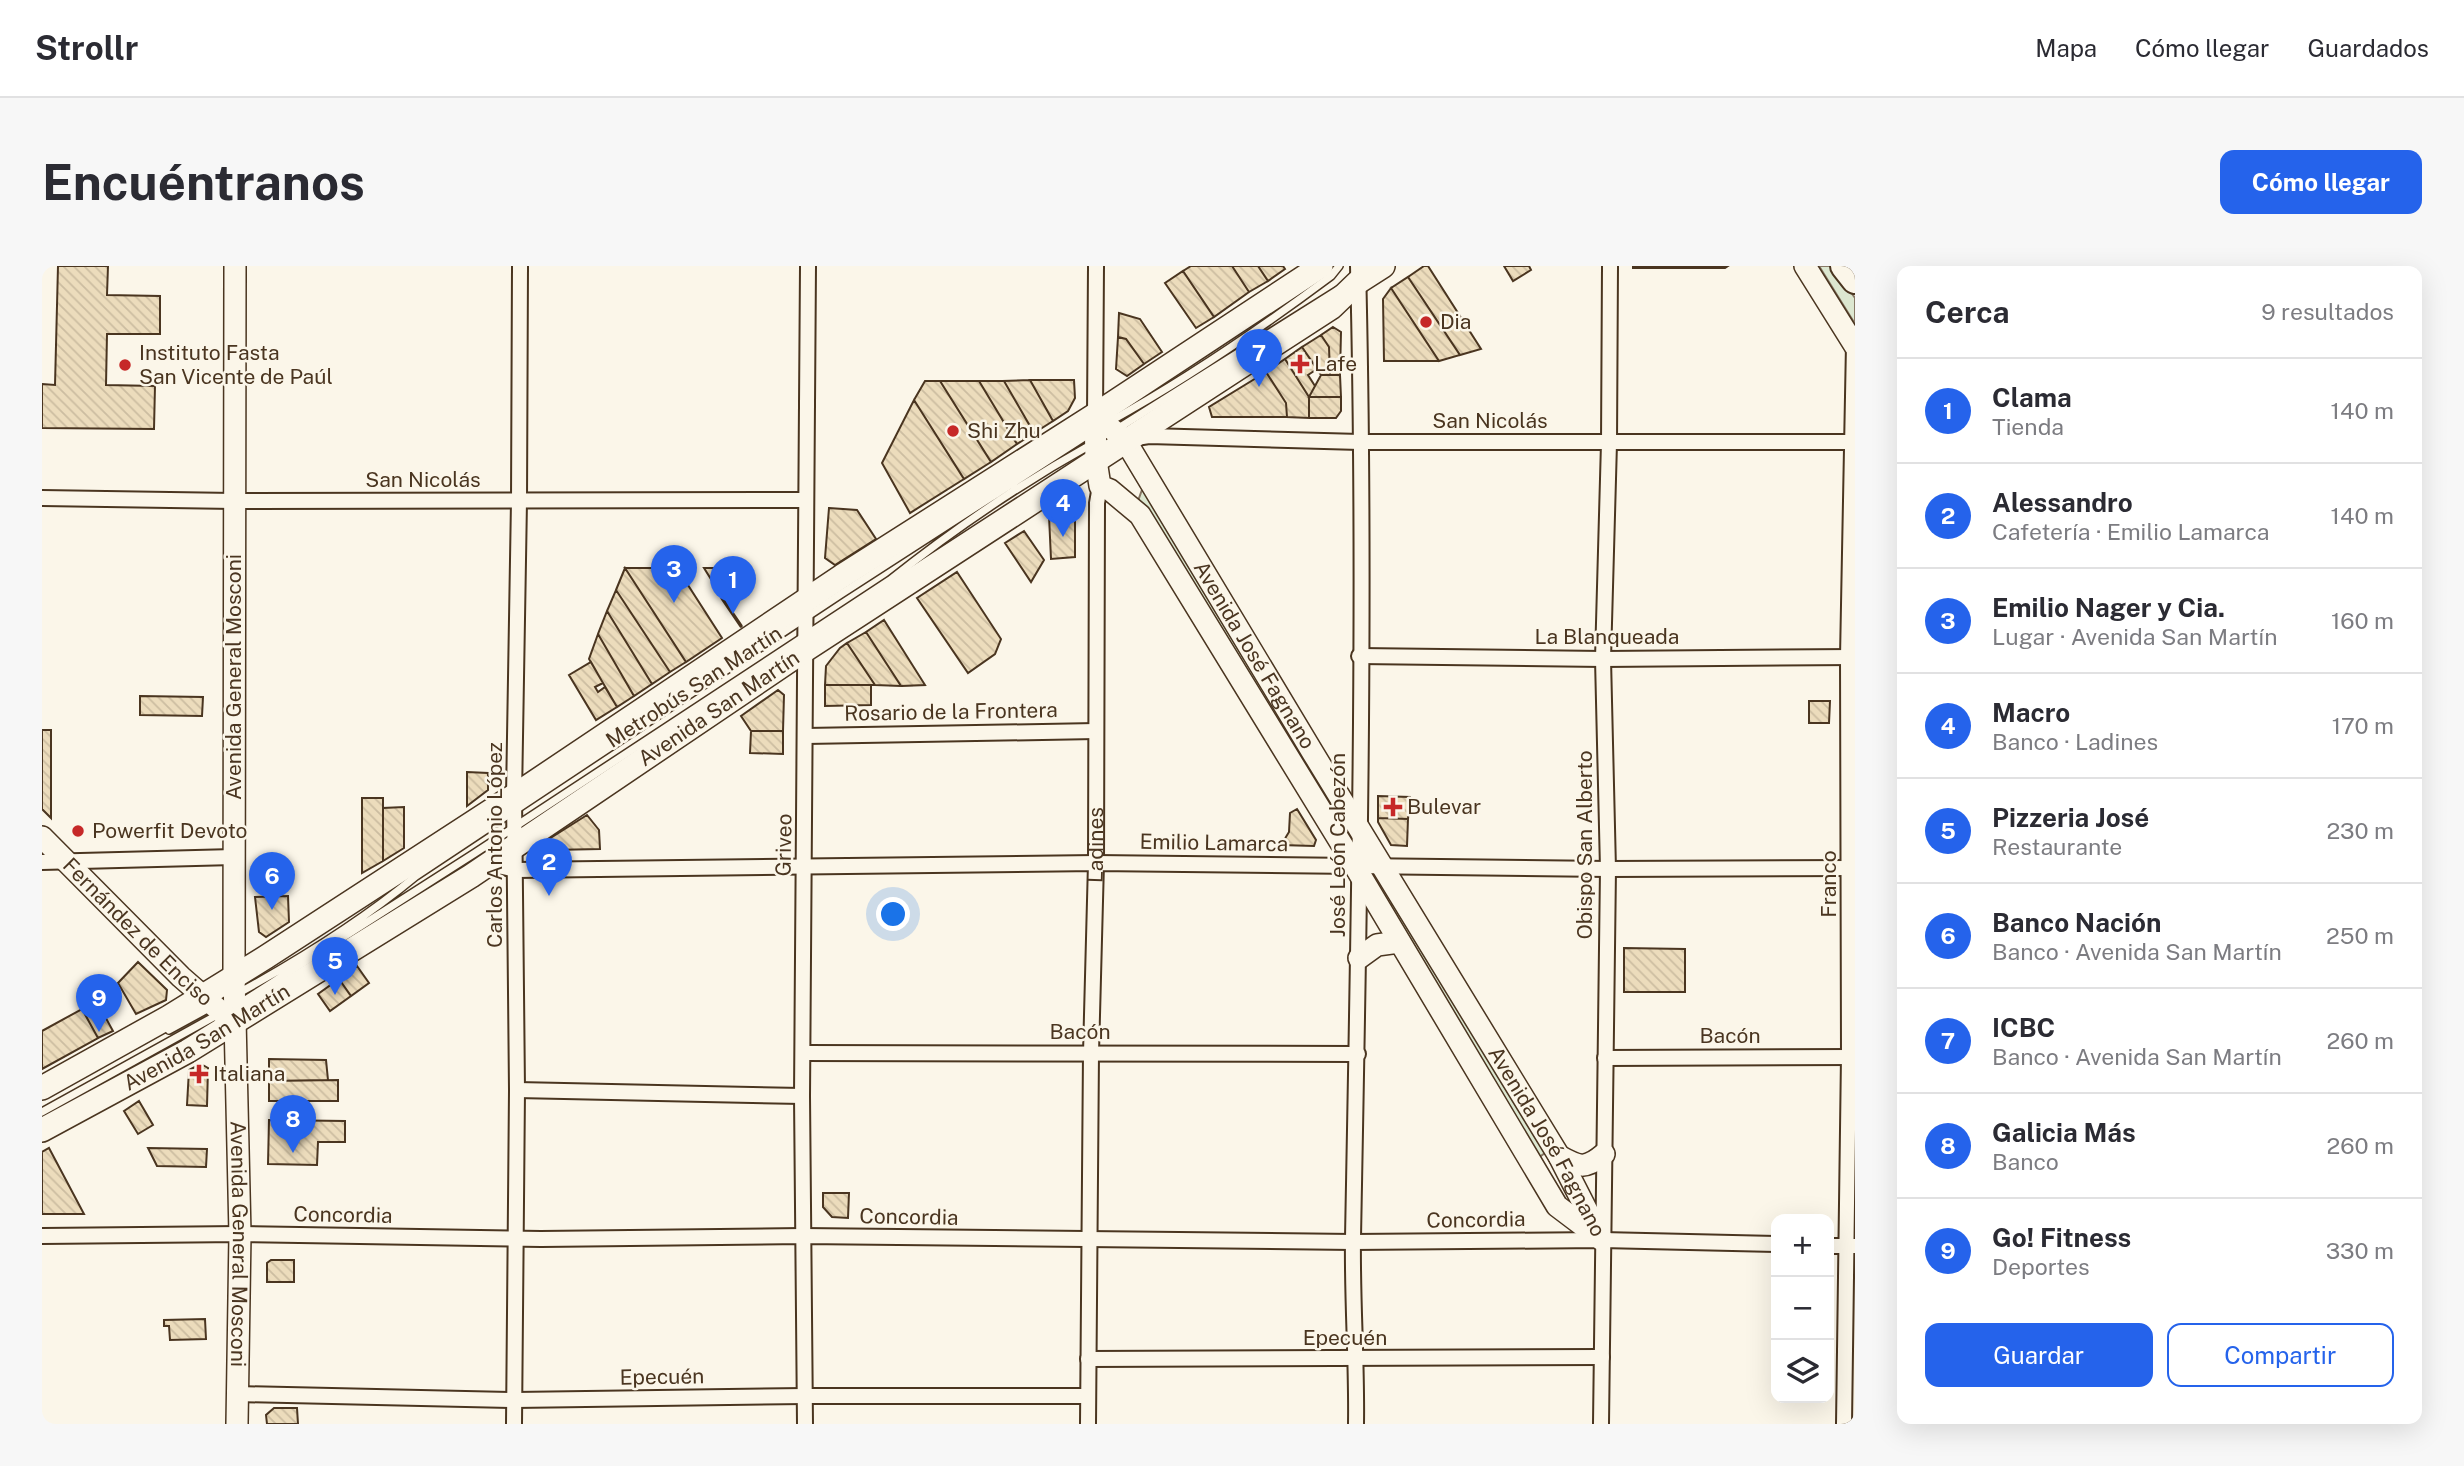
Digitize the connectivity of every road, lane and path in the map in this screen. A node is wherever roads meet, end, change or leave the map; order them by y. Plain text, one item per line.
1 (235, 266) edge
2 (520, 266) edge
3 (808, 266) edge
4 (1096, 266) edge
5 (1321, 266) edge
6 (1339, 266) edge
7 (1383, 266) edge
8 (1610, 266) edge
9 (1805, 266) edge
10 (1844, 266) edge
11 (1358, 274) edge
12 (1855, 280) edge
13 (1854, 345) edge
14 (1104, 435) junction
15 (1360, 442) junction
16 (1853, 442) edge
17 (1609, 443) junction
18 (1100, 486) junction
19 (42, 498) edge
20 (805, 500) junction
21 (234, 501) junction
22 (519, 501) junction
23 (805, 610) junction
24 (805, 642) junction
25 (1359, 656) junction
26 (1852, 657) edge
27 (1603, 659) junction
28 (1096, 731) junction
29 (806, 736) junction
30 (515, 820) junction
31 (1360, 830) junction
32 (42, 838) edge
33 (234, 857) junction
34 (42, 862) edge
35 (67, 863) junction
36 (489, 863) junction
37 (1096, 863) junction
38 (804, 865) junction
39 (1383, 866) junction
40 (1853, 868) edge
41 (1608, 869) junction
42 (516, 870) junction
43 (1358, 870) junction
44 (1399, 942) junction
45 (1359, 958) junction
46 (225, 1002) junction
47 (162, 1033) dead end
48 (803, 1053) junction
49 (1091, 1053) junction
50 (1358, 1054) junction
51 (1852, 1056) edge
52 (1605, 1058) junction
53 (42, 1088) edge
54 (517, 1090) junction
55 (802, 1096) junction
56 (42, 1112) edge
57 (42, 1130) edge
58 (1604, 1154) junction
59 (1559, 1156) junction
60 (1534, 1171) junction
61 (240, 1234) junction
62 (42, 1236) edge
63 (803, 1236) junction
64 (516, 1239) junction
65 (1090, 1240) junction
66 (1602, 1240) junction
67 (1353, 1242) junction
68 (1771, 1244) edge
69 (1851, 1246) edge
70 (1602, 1357) junction
71 (1088, 1359) junction
72 (1357, 1360) junction
73 (237, 1394) junction
74 (805, 1396) junction
75 (1088, 1396) junction
76 (515, 1400) junction
77 (237, 1424) edge
78 (514, 1424) edge
79 (805, 1424) edge
80 (1088, 1424) edge
81 (1356, 1424) edge
82 (1601, 1424) edge
83 (1844, 1424) edge

1 - 21 street, Avenida General Mosconi
2 - 22 street, Carlos Antonio López
3 - 20 street, Griveo
4 - 14 street, Ladines
5 - 14 main road, Avenida San Martín
6 - 14 lane
7 - 11 main road, Avenida San Martín
8 - 17 street, Obispo San Alberto
9 - 13 street
10 - 12 highway
11 - 14 main road, Avenida San Martín
11 - 15 street, José León Cabezón
13 - 16 street, Franco
14 - 15 street, San Nicolás
14 - 18 street, Ladines
14 - 23 main road, Avenida San Martín
14 - 24 main road, Avenida San Martín
14 - 31 street, Avenida José Fagnano
15 - 17 street, San Nicolás
15 - 25 street, José León Cabezón
16 - 17 street, San Nicolás
16 - 26 street, Franco
17 - 27 street, Obispo San Alberto
18 - 28 street, Ladines
18 - 43 street, Avenida José Fagnano
19 - 21 street, San Nicolás
20 - 22 street, San Nicolás
20 - 23 street, Griveo
21 - 22 street, San Nicolás
21 - 33 street, Avenida General Mosconi
22 - 30 street, Carlos Antonio López
23 - 24 street, Griveo
23 - 30 main road, Avenida San Martín
24 - 29 street, Griveo
24 - 30 main road, Avenida San Martín
25 - 27 street, La Blanqueada
25 - 31 street, José León Cabezón
26 - 27 street, La Blanqueada
26 - 40 street, Franco
27 - 41 street, Obispo San Alberto
28 - 29 street, Rosario de la Frontera
28 - 37 street, Ladines
29 - 38 street, Griveo
30 - 36 main road, Avenida San Martín
30 - 42 street, Carlos Antonio López
30 - 46 main road, Avenida San Martín
31 - 39 street, Avenida José Fagnano
31 - 43 street, José León Cabezón
32 - 35 street, Fernández de Enciso
33 - 35 street
33 - 46 street, Avenida General Mosconi
34 - 35 street
35 - 46 street, Fernández de Enciso
36 - 42 street, Emilio Lamarca
36 - 46 main road, Avenida San Martín
37 - 38 street, Emilio Lamarca
37 - 43 street, Emilio Lamarca
37 - 49 street, Ladines
38 - 42 street, Emilio Lamarca
38 - 48 street, Griveo
39 - 41 street, Emilio Lamarca
39 - 43 street, Emilio Lamarca
39 - 59 street, Avenida José Fagnano
40 - 41 street, Emilio Lamarca
40 - 51 street, Franco
41 - 52 street, Obispo San Alberto
42 - 54 street, Carlos Antonio López
43 - 44 street, Avenida José Fagnano
43 - 45 street, José León Cabezón
44 - 45 street
44 - 60 street, Avenida José Fagnano
45 - 50 street, José León Cabezón
46 - 47 lane
46 - 53 main road, Avenida San Martín
46 - 56 lane
46 - 57 main road, Avenida San Martín
46 - 61 street, Avenida General Mosconi
48 - 49 street, Bacón
48 - 55 street, Griveo
49 - 50 street, Bacón
49 - 65 street, Ladines
50 - 67 street, José León Cabezón
51 - 52 street, Bacón
51 - 69 street, Franco
52 - 58 street, Obispo San Alberto
54 - 55 street
54 - 64 street, Carlos Antonio López
55 - 63 street, Griveo
58 - 59 street
58 - 66 street, Obispo San Alberto
59 - 60 street
59 - 66 street, Avenida José Fagnano
60 - 66 street, Avenida José Fagnano
61 - 62 street, Concordia
61 - 64 street, Concordia
61 - 73 street, Avenida General Mosconi
63 - 64 street, Concordia
63 - 65 street, Concordia
63 - 74 street, Griveo
64 - 76 street, Carlos Antonio López
65 - 67 street, Concordia
65 - 71 street, Ladines
66 - 67 street, Concordia
66 - 68 street, Concordia
66 - 70 street, Obispo San Alberto
67 - 72 street, José León Cabezón
69 - 83 street, Franco
70 - 72 street, Epecuén
70 - 82 street, Obispo San Alberto
71 - 72 street, Epecuén
71 - 75 street, Ladines
72 - 81 street, José León Cabezón
73 - 76 street, Epecuén
73 - 77 street, Avenida General Mosconi
74 - 75 street, Epecuén
74 - 76 street, Epecuén
74 - 79 street, Griveo
75 - 80 street, Ladines
76 - 78 street, Carlos Antonio López

